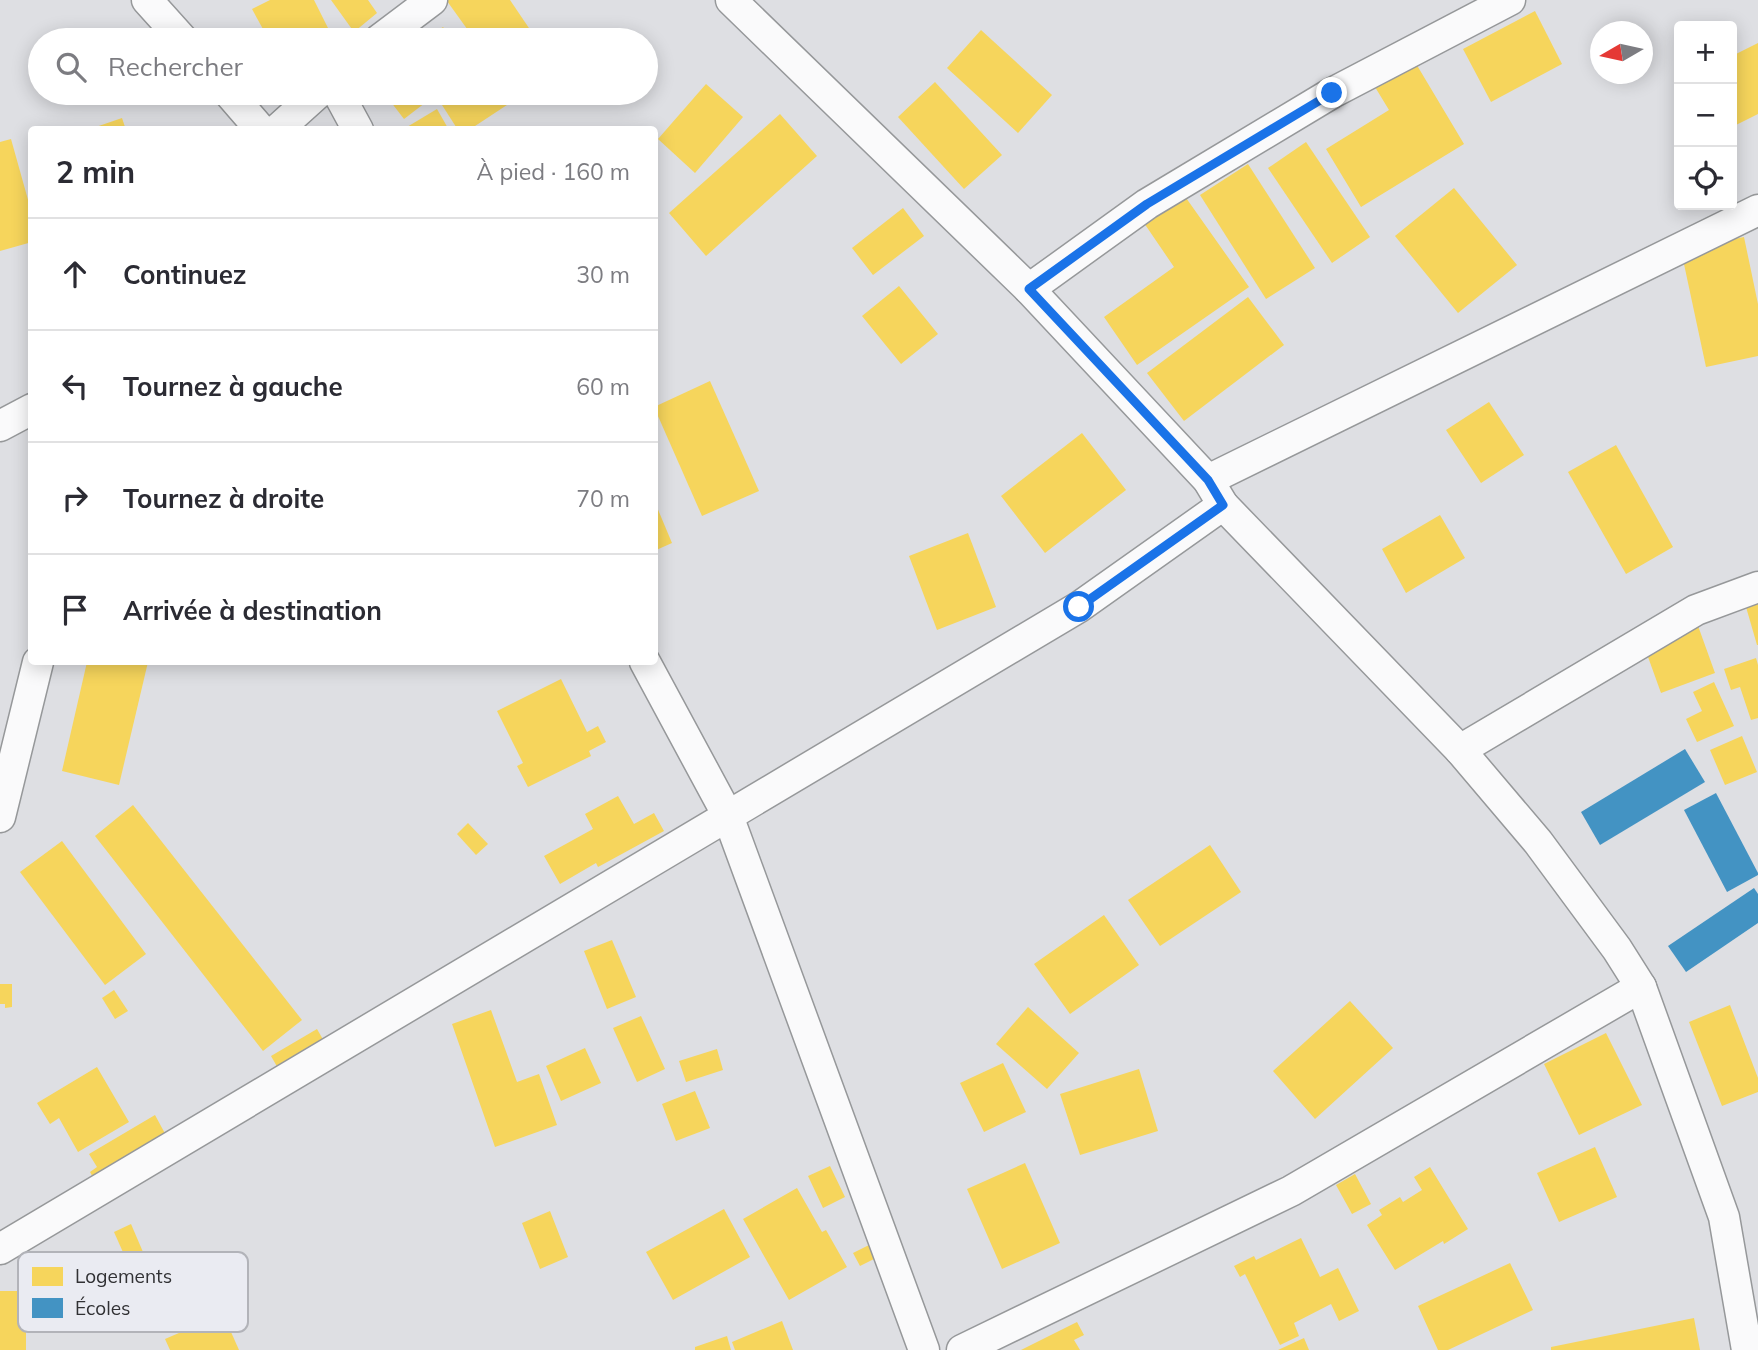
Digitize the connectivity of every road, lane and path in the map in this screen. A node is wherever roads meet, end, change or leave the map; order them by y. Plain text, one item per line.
1 (147, 0) edge
2 (432, 0) edge
3 (731, 0) edge
4 (1510, 0) edge
5 (172, 28) edge
6 (395, 28) edge
7 (239, 105) edge
8 (305, 105) edge
9 (344, 105) edge
10 (258, 126) edge
11 (281, 126) edge
12 (356, 126) edge
13 (1758, 210) edge
14 (1029, 289) junction
15 (28, 411) edge
16 (0, 426) edge
17 (1215, 493) junction
18 (1758, 587) edge
19 (37, 665) edge
20 (647, 665) edge
21 (1460, 750) junction
22 (0, 816) edge
23 (728, 816) junction
24 (1641, 987) junction
25 (0, 1249) edge
26 (924, 1350) edge
27 (962, 1350) edge
28 (1747, 1350) edge

1 - 5 street
2 - 6 street
3 - 14 street
4 - 14 street
7 - 10 street
8 - 11 street
9 - 12 street
13 - 17 street
14 - 17 street
15 - 16 street
17 - 21 street
17 - 23 street
18 - 21 street
19 - 22 street
20 - 23 street
21 - 24 street
23 - 25 street
23 - 26 street
24 - 27 street
24 - 28 street

